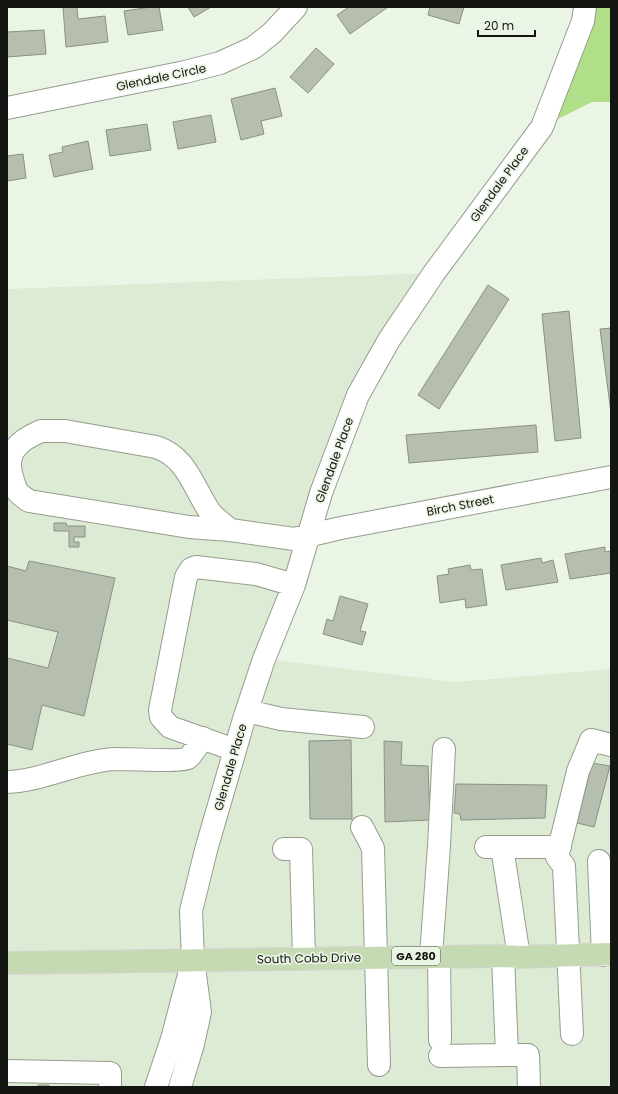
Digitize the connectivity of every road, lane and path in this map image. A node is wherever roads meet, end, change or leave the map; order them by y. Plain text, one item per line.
1 (296, 7) edge
2 (585, 7) edge
3 (7, 108) edge
4 (611, 477) edge
5 (230, 530) junction
6 (309, 534) junction
7 (294, 584) junction
8 (247, 712) junction
9 (363, 727) dead end
10 (202, 738) junction
11 (611, 745) edge
12 (444, 749) dead end
13 (235, 750) junction
14 (7, 782) edge
15 (362, 827) dead end
16 (284, 849) dead end
17 (562, 856) junction
18 (599, 861) dead end
19 (607, 954) edge
20 (568, 955) junction
21 (435, 956) junction
22 (511, 956) junction
23 (376, 957) junction
24 (304, 958) junction
25 (193, 960) junction
26 (7, 963) edge
27 (572, 1034) dead end
28 (506, 1055) junction
29 (379, 1065) dead end
30 (7, 1071) edge
31 (110, 1087) edge
32 (156, 1087) edge
33 (180, 1087) edge
34 (529, 1087) edge

1 - 3 street, Glendale Circle
2 - 6 street, Glendale Place
4 - 6 street, Birch Street
5 - 5 street, Birch Street
5 - 6 street, Birch Street
6 - 7 street, Glendale Place
7 - 8 street, Glendale Place
7 - 10 street
8 - 9 street
8 - 13 street, Glendale Place
10 - 13 street
10 - 14 street
11 - 17 street
12 - 21 street
13 - 25 street, Glendale Place
15 - 23 street
16 - 24 street
17 - 20 street
17 - 22 street
18 - 19 street
19 - 20 main road, South Cobb Drive / GA 280
20 - 22 main road, South Cobb Drive / GA 280
20 - 27 street
21 - 22 main road, South Cobb Drive / GA 280
21 - 23 main road, South Cobb Drive / GA 280
21 - 28 street
22 - 28 street
23 - 24 main road, South Cobb Drive / GA 280
23 - 29 street
24 - 25 main road, South Cobb Drive / GA 280
25 - 26 main road, South Cobb Drive / GA 280
25 - 32 street
25 - 33 street
28 - 34 street
30 - 31 street

